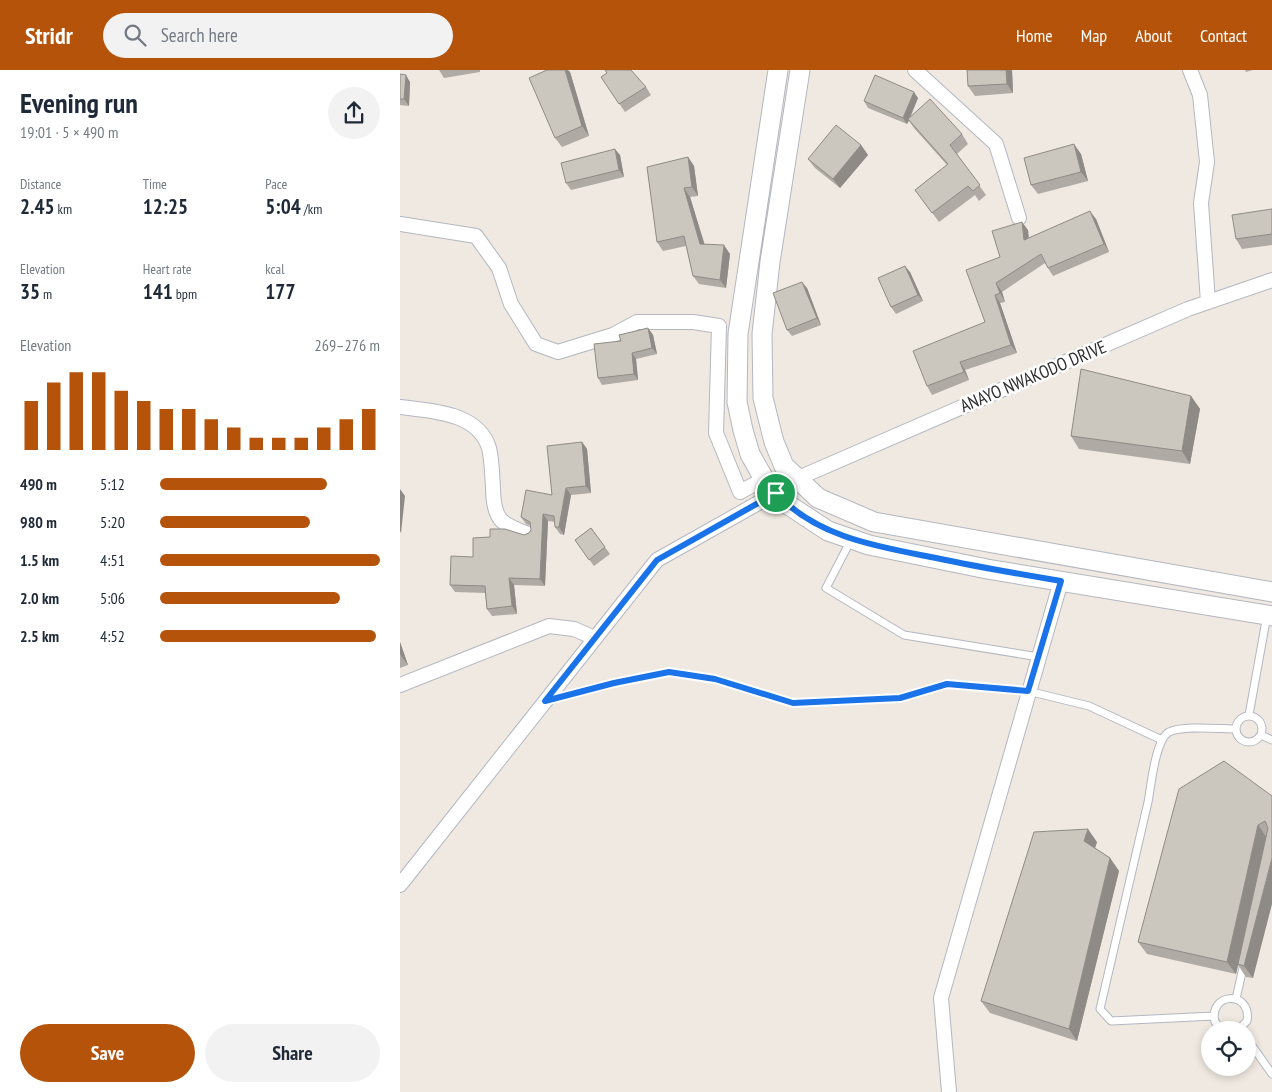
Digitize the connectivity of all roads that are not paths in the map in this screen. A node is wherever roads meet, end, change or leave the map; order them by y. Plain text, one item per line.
1 (778, 70) edge
2 (800, 70) edge
3 (915, 70) edge
4 (1190, 70) edge
5 (1020, 218) dead end
6 (400, 224) edge
7 (1272, 280) edge
8 (1208, 302) junction
9 (400, 407) edge
10 (764, 479) junction
11 (796, 479) junction
12 (776, 493) junction
13 (528, 534) edge
14 (852, 539) junction
15 (1061, 581) junction
16 (1272, 592) edge
17 (1270, 615) edge
18 (595, 638) junction
19 (1039, 657) junction
20 (400, 685) edge
21 (1028, 691) junction
22 (545, 701) junction
23 (1249, 715) junction
24 (1236, 729) junction
25 (1262, 735) junction
26 (1162, 740) junction
27 (1272, 740) edge
28 (400, 885) edge
29 (1247, 952) edge
30 (1236, 999) junction
31 (1214, 1016) junction
32 (1216, 1021) edge
33 (1247, 1021) edge
34 (1256, 1051) edge
35 (1272, 1074) edge
36 (949, 1092) edge

1 - 10 street
2 - 11 street
3 - 5 street
4 - 8 street
6 - 10 street
7 - 8 street, ANAYO NWAKODO DRIVE
8 - 11 street, ANAYO NWAKODO DRIVE
9 - 13 street
10 - 12 street
11 - 16 street
12 - 14 street
12 - 18 street
14 - 15 street
14 - 19 lane
15 - 17 street
15 - 19 street
17 - 23 lane
18 - 20 street
18 - 22 street
19 - 21 street
21 - 22 lane
21 - 26 lane
21 - 36 street
22 - 28 street
23 - 24 lane
23 - 25 lane
24 - 25 lane
24 - 26 lane
25 - 27 lane
26 - 31 lane
29 - 30 lane
30 - 31 lane
30 - 33 lane
31 - 32 lane
34 - 35 lane

